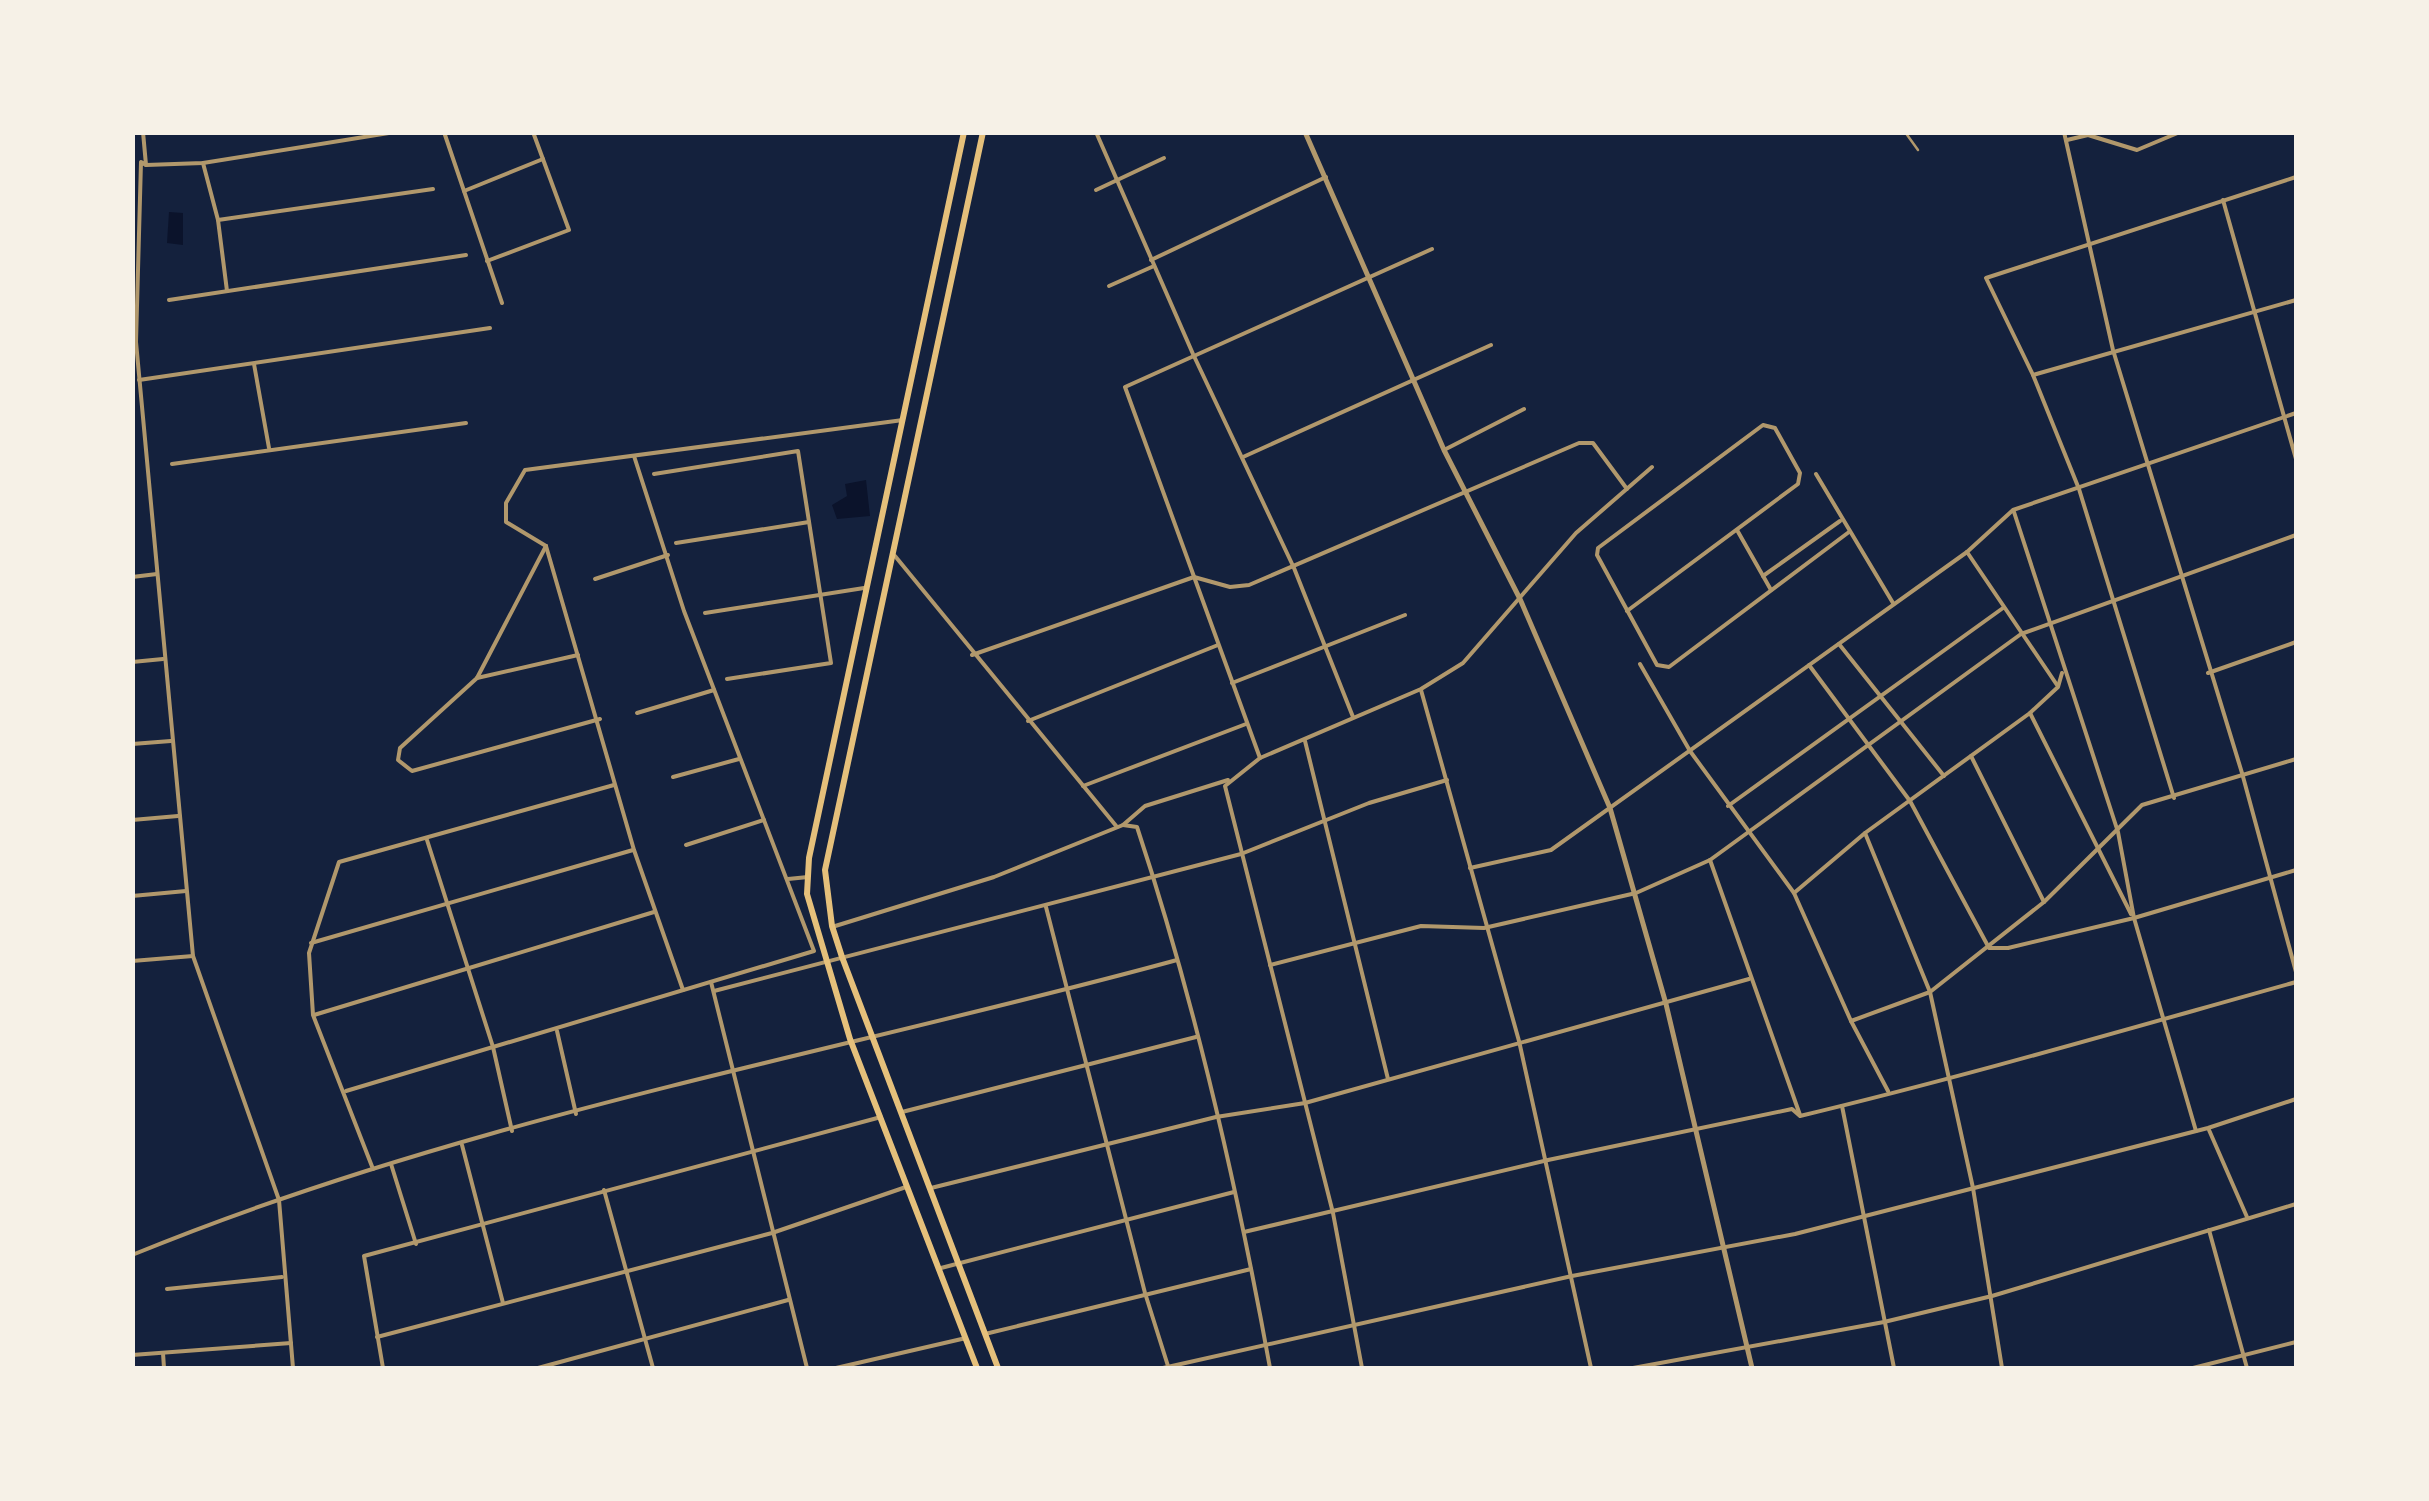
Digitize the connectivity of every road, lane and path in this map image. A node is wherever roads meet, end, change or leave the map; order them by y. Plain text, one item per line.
1 (143, 132) edge
2 (395, 132) edge
3 (444, 132) edge
4 (533, 132) edge
5 (964, 132) edge
6 (983, 132) edge
7 (1096, 132) edge
8 (1306, 132) edge
9 (1905, 132) edge
10 (2064, 132) edge
11 (2180, 132) edge
12 (2066, 140) junction
13 (1918, 150) dead end
14 (1164, 158) dead end
15 (543, 160) junction
16 (203, 163) junction
17 (146, 165) junction
18 (2296, 176) edge
19 (1326, 177) junction
20 (1116, 178) junction
21 (434, 189) dead end
22 (1096, 190) dead end
23 (462, 191) junction
24 (2223, 200) junction
25 (218, 220) junction
26 (2091, 242) junction
27 (1432, 249) dead end
28 (466, 256) dead end
29 (487, 261) junction
30 (1152, 263) junction
31 (1369, 277) junction
32 (1109, 286) dead end
33 (228, 291) junction
34 (169, 300) dead end
35 (2296, 300) edge
36 (502, 303) dead end
37 (2254, 310) junction
38 (490, 328) dead end
39 (1492, 345) dead end
40 (2113, 350) junction
41 (1193, 354) junction
42 (254, 363) junction
43 (2034, 374) junction
44 (139, 380) junction
45 (1415, 380) junction
46 (1524, 409) dead end
47 (2296, 413) edge
48 (2285, 418) junction
49 (903, 420) junction
50 (466, 423) dead end
51 (270, 448) junction
52 (1444, 450) junction
53 (634, 456) junction
54 (1243, 457) junction
55 (2296, 458) edge
56 (172, 464) dead end
57 (2148, 467) junction
58 (1652, 468) dead end
59 (654, 474) dead end
60 (1816, 474) dead end
61 (1627, 489) junction
62 (2080, 489) junction
63 (1466, 496) junction
64 (2013, 510) junction
65 (1842, 520) junction
66 (809, 522) junction
67 (1737, 530) junction
68 (1849, 532) junction
69 (2296, 535) edge
70 (676, 543) dead end
71 (546, 546) junction
72 (1967, 552) junction
73 (668, 555) junction
74 (892, 555) junction
75 (1294, 568) junction
76 (157, 574) junction
77 (1762, 576) junction
78 (132, 577) edge
79 (596, 578) dead end
80 (1194, 578) junction
81 (2181, 580) junction
82 (867, 587) junction
83 (1771, 590) junction
84 (820, 594) junction
85 (1520, 599) junction
86 (2112, 602) junction
87 (1894, 604) junction
88 (2003, 608) junction
89 (1627, 611) junction
90 (706, 612) dead end
91 (1405, 615) dead end
92 (2048, 624) junction
93 (2020, 634) junction
94 (856, 635) junction
95 (874, 639) junction
96 (2296, 642) edge
97 (1839, 644) junction
98 (1218, 645) junction
99 (1324, 646) junction
100 (578, 654) junction
101 (972, 655) junction
102 (163, 659) junction
103 (132, 662) edge
104 (1640, 664) dead end
105 (1809, 666) junction
106 (2063, 669) junction
107 (2208, 672) junction
108 (477, 678) junction
109 (727, 679) dead end
110 (1232, 682) junction
111 (2058, 687) junction
112 (1420, 689) junction
113 (714, 690) junction
114 (1879, 696) junction
115 (637, 713) dead end
116 (2030, 713) junction
117 (1353, 716) junction
118 (1849, 717) junction
119 (600, 719) junction
120 (1898, 720) junction
121 (1028, 721) junction
122 (1246, 724) junction
123 (1305, 740) junction
124 (171, 741) junction
125 (1868, 741) junction
126 (132, 744) edge
127 (1690, 751) junction
128 (1970, 756) junction
129 (1260, 758) junction
130 (740, 759) junction
131 (2296, 759) edge
132 (2242, 773) junction
133 (1944, 776) junction
134 (674, 778) dead end
135 (1231, 779) junction
136 (1447, 780) junction
137 (614, 785) junction
138 (1084, 786) junction
139 (2174, 798) junction
140 (1910, 801) junction
141 (1728, 806) junction
142 (1610, 808) junction
143 (179, 815) junction
144 (132, 820) edge
145 (764, 820) junction
146 (1326, 821) junction
147 (1120, 826) junction
148 (2118, 832) junction
149 (1746, 833) junction
150 (1866, 833) junction
151 (427, 840) junction
152 (686, 845) dead end
153 (634, 850) junction
154 (2097, 852) junction
155 (1241, 854) junction
156 (1710, 860) junction
157 (1470, 868) junction
158 (2296, 870) edge
159 (808, 876) junction
160 (2271, 877) junction
161 (788, 878) junction
162 (1154, 878) junction
163 (186, 891) junction
164 (1794, 893) junction
165 (1636, 894) junction
166 (132, 896) edge
167 (2044, 902) junction
168 (446, 904) junction
169 (1046, 907) junction
170 (654, 912) junction
171 (2134, 918) junction
172 (832, 927) junction
173 (1484, 928) junction
174 (1355, 940) junction
175 (312, 943) junction
176 (1988, 948) junction
177 (193, 956) junction
178 (842, 957) junction
179 (1178, 960) junction
180 (132, 961) edge
181 (826, 961) junction
182 (1270, 965) junction
183 (465, 969) junction
184 (2296, 972) edge
185 (1749, 979) junction
186 (711, 982) junction
187 (2296, 982) edge
188 (684, 990) junction
189 (1067, 990) junction
190 (714, 992) junction
191 (1930, 992) junction
192 (1666, 1004) junction
193 (313, 1015) junction
194 (2163, 1019) junction
195 (1851, 1022) junction
196 (556, 1028) junction
197 (872, 1035) junction
198 (1196, 1037) junction
199 (850, 1039) junction
200 (1519, 1041) junction
201 (493, 1047) junction
202 (1087, 1066) junction
203 (732, 1071) junction
204 (1388, 1079) junction
205 (1952, 1080) junction
206 (346, 1091) junction
207 (1888, 1091) junction
208 (2296, 1099) edge
209 (1305, 1103) junction
210 (1842, 1106) junction
211 (902, 1112) junction
212 (576, 1114) junction
213 (1800, 1116) junction
214 (1216, 1117) junction
215 (881, 1118) junction
216 (1696, 1128) junction
217 (2208, 1128) junction
218 (512, 1131) junction
219 (2196, 1131) junction
220 (1108, 1143) junction
221 (462, 1145) junction
222 (752, 1150) junction
223 (1548, 1160) junction
224 (391, 1164) junction
225 (373, 1169) junction
226 (910, 1186) junction
227 (1973, 1188) junction
228 (929, 1189) junction
229 (604, 1190) junction
230 (1234, 1192) junction
231 (280, 1200) junction
232 (2296, 1204) edge
233 (1333, 1213) junction
234 (1864, 1216) junction
235 (2247, 1217) junction
236 (1128, 1218) junction
237 (482, 1224) junction
238 (2209, 1230) junction
239 (1244, 1232) junction
240 (772, 1233) junction
241 (416, 1244) junction
242 (1726, 1247) junction
243 (132, 1255) edge
244 (958, 1263) junction
245 (941, 1268) junction
246 (1250, 1270) junction
247 (628, 1272) junction
248 (1572, 1276) junction
249 (282, 1278) junction
250 (166, 1289) dead end
251 (1144, 1293) junction
252 (1992, 1296) junction
253 (788, 1300) junction
254 (503, 1303) junction
255 (1884, 1322) junction
256 (1353, 1324) junction
257 (985, 1334) junction
258 (377, 1338) junction
259 (644, 1338) junction
260 (966, 1338) junction
261 (2296, 1342) edge
262 (290, 1343) junction
263 (1265, 1344) junction
264 (1748, 1349) junction
265 (163, 1352) junction
266 (132, 1355) edge
267 (2244, 1358) junction
268 (164, 1368) edge
269 (293, 1368) edge
270 (383, 1368) edge
271 (538, 1368) edge
272 (653, 1368) edge
273 (807, 1368) edge
274 (836, 1368) edge
275 (977, 1368) edge
276 (998, 1368) edge
277 (1167, 1368) edge
278 (1270, 1368) edge
279 (1362, 1368) edge
280 (1592, 1368) edge
281 (1633, 1368) edge
282 (1752, 1368) edge
283 (1894, 1368) edge
284 (2002, 1368) edge
285 (2193, 1368) edge
286 (2247, 1368) edge

1 - 17 street
2 - 16 street
3 - 23 street
4 - 15 street
5 - 49 main road
6 - 74 main road
7 - 20 street
8 - 19 street
9 - 13 lane
10 - 12 street
11 - 12 street
12 - 26 street
14 - 20 street
15 - 23 street
15 - 29 street
16 - 17 street
16 - 25 street
17 - 44 street
18 - 24 street
19 - 30 street
19 - 31 street
20 - 22 street
20 - 30 street
21 - 25 street
23 - 29 street
24 - 26 street
24 - 37 street
25 - 33 street
26 - 40 street
26 - 43 street
27 - 31 street
28 - 33 street
29 - 36 street
30 - 32 street
30 - 41 street
31 - 41 street
31 - 45 street
33 - 34 street
35 - 37 street
37 - 40 street
37 - 48 street
38 - 42 street
39 - 45 street
40 - 43 street
40 - 57 street
41 - 54 street
41 - 80 street
42 - 44 street
42 - 51 street
43 - 62 street
44 - 76 street
45 - 52 street
45 - 54 street
46 - 52 street
47 - 48 street
48 - 55 street
48 - 57 street
49 - 53 street
49 - 82 main road
50 - 51 street
51 - 56 street
52 - 63 street
53 - 71 street
53 - 73 street
54 - 75 street
57 - 62 street
57 - 81 street
58 - 61 street
59 - 66 street
60 - 65 street
61 - 63 street
61 - 85 street
62 - 64 street
62 - 86 street
63 - 75 street
63 - 85 street
64 - 72 street
64 - 92 street
65 - 68 street
65 - 77 street
66 - 70 street
66 - 84 street
67 - 77 street
67 - 89 street
67 - 89 street
68 - 83 street
68 - 87 street
69 - 81 street
71 - 100 street
71 - 108 street
72 - 87 street
72 - 88 street
73 - 79 street
73 - 113 street
74 - 95 main road
74 - 101 street
75 - 80 street
75 - 99 street
76 - 78 street
76 - 102 street
77 - 83 street
80 - 98 street
80 - 101 street
81 - 86 street
81 - 107 street
82 - 84 street
82 - 94 main road
83 - 89 street
84 - 90 street
84 - 109 street
85 - 112 street
85 - 142 street
86 - 92 street
86 - 139 street
87 - 97 street
88 - 93 street
88 - 114 street
91 - 99 street
92 - 93 street
92 - 106 street
93 - 111 street
93 - 120 street
94 - 95 main road
94 - 159 main road
95 - 172 main road
96 - 107 street
97 - 105 street
97 - 114 street
98 - 110 street
98 - 121 street
99 - 110 street
99 - 117 street
100 - 108 street
100 - 119 street
101 - 121 street
102 - 103 street
102 - 124 street
104 - 127 street
105 - 118 street
105 - 127 street
106 - 111 street
106 - 148 street
107 - 132 street
108 - 119 street
110 - 122 street
111 - 116 street
112 - 117 street
112 - 136 street
113 - 115 street
113 - 130 street
114 - 118 street
114 - 120 street
116 - 128 street
116 - 154 street
117 - 123 street
118 - 125 street
118 - 141 street
119 - 137 street
120 - 125 street
120 - 133 street
121 - 138 street
122 - 129 street
122 - 138 street
123 - 129 street
123 - 146 street
124 - 126 street
124 - 143 street
125 - 140 street
125 - 149 street
127 - 141 street
127 - 142 street
128 - 133 street
128 - 167 street
129 - 135 street
130 - 134 street
130 - 145 street
131 - 132 street
132 - 139 street
132 - 160 street
133 - 140 street
135 - 147 street
135 - 155 street
136 - 146 street
136 - 157 street
137 - 151 street
137 - 153 street
138 - 147 street
139 - 148 street
140 - 150 street
140 - 176 street
141 - 149 street
142 - 157 street
142 - 165 street
143 - 144 street
143 - 163 street
145 - 152 street
145 - 161 street
146 - 155 street
146 - 174 street
147 - 162 street
147 - 172 street
148 - 154 street
148 - 171 street
149 - 156 street
149 - 164 street
150 - 164 street
150 - 191 street
151 - 168 street
151 - 175 street
153 - 168 street
153 - 170 street
154 - 167 street
154 - 171 street
155 - 162 street
155 - 182 street
156 - 165 street
156 - 185 street
157 - 173 street
158 - 160 street
159 - 161 street
159 - 181 main road
160 - 171 street
160 - 184 street
161 - 186 street
162 - 169 street
162 - 179 street
163 - 166 street
163 - 177 street
164 - 195 street
165 - 173 street
165 - 192 street
167 - 176 street
168 - 175 street
168 - 183 street
169 - 178 street
169 - 189 street
170 - 183 street
170 - 188 street
171 - 176 street
171 - 194 street
172 - 178 main road
173 - 174 street
173 - 200 street
174 - 182 street
174 - 204 street
175 - 193 street
176 - 191 street
177 - 180 street
177 - 231 street
178 - 181 street
178 - 197 main road
179 - 189 street
179 - 198 street
181 - 190 street
181 - 199 main road
182 - 209 street
183 - 193 street
183 - 201 street
185 - 192 street
185 - 213 street
186 - 188 street
186 - 190 street
187 - 194 street
188 - 196 street
189 - 197 street
189 - 202 street
190 - 203 street
191 - 195 street
191 - 205 street
192 - 200 street
192 - 216 street
193 - 206 street
194 - 205 street
194 - 219 street
195 - 207 street
196 - 201 street
196 - 212 street
197 - 199 street
197 - 211 main road
198 - 202 street
198 - 214 street
199 - 203 street
199 - 215 main road
200 - 204 street
200 - 223 street
201 - 206 street
201 - 218 street
202 - 211 street
202 - 220 street
203 - 212 street
203 - 222 street
204 - 209 street
205 - 207 street
205 - 227 street
206 - 225 street
207 - 210 street
208 - 217 street
209 - 214 street
209 - 233 street
210 - 213 street
210 - 234 street
211 - 228 main road
212 - 218 street
213 - 216 street
214 - 220 street
214 - 230 street
215 - 222 street
215 - 226 main road
216 - 223 street
216 - 242 street
217 - 219 street
217 - 235 street
218 - 221 street
219 - 227 street
220 - 228 street
220 - 236 street
221 - 224 street
221 - 237 street
222 - 229 street
222 - 240 street
223 - 233 street
223 - 248 street
224 - 225 street
224 - 241 street
225 - 231 street
226 - 240 street
226 - 245 main road
227 - 234 street
227 - 252 street
228 - 244 main road
229 - 237 street
229 - 247 street
230 - 236 street
230 - 239 street
231 - 243 street
231 - 249 street
232 - 235 street
233 - 239 street
233 - 256 street
234 - 242 street
234 - 255 street
235 - 238 street
236 - 244 street
236 - 251 street
237 - 241 street
237 - 254 street
238 - 252 street
238 - 267 street
239 - 246 street
240 - 247 street
240 - 253 street
241 - 258 street
242 - 248 street
242 - 264 street
244 - 245 street
244 - 257 main road
245 - 260 main road
246 - 251 street
246 - 263 street
247 - 254 street
247 - 259 street
248 - 256 street
248 - 280 street
249 - 250 street
249 - 262 street
251 - 257 street
251 - 277 street
252 - 255 street
252 - 284 street
253 - 259 street
253 - 273 street
254 - 258 street
255 - 264 street
255 - 283 street
256 - 263 street
256 - 279 street
257 - 276 main road
258 - 270 street
259 - 271 street
259 - 272 street
260 - 274 street
260 - 275 main road
261 - 267 street
262 - 265 street
262 - 269 street
263 - 277 street
263 - 278 street
264 - 281 street
264 - 282 street
265 - 266 street
265 - 268 street
267 - 285 street
267 - 286 street

